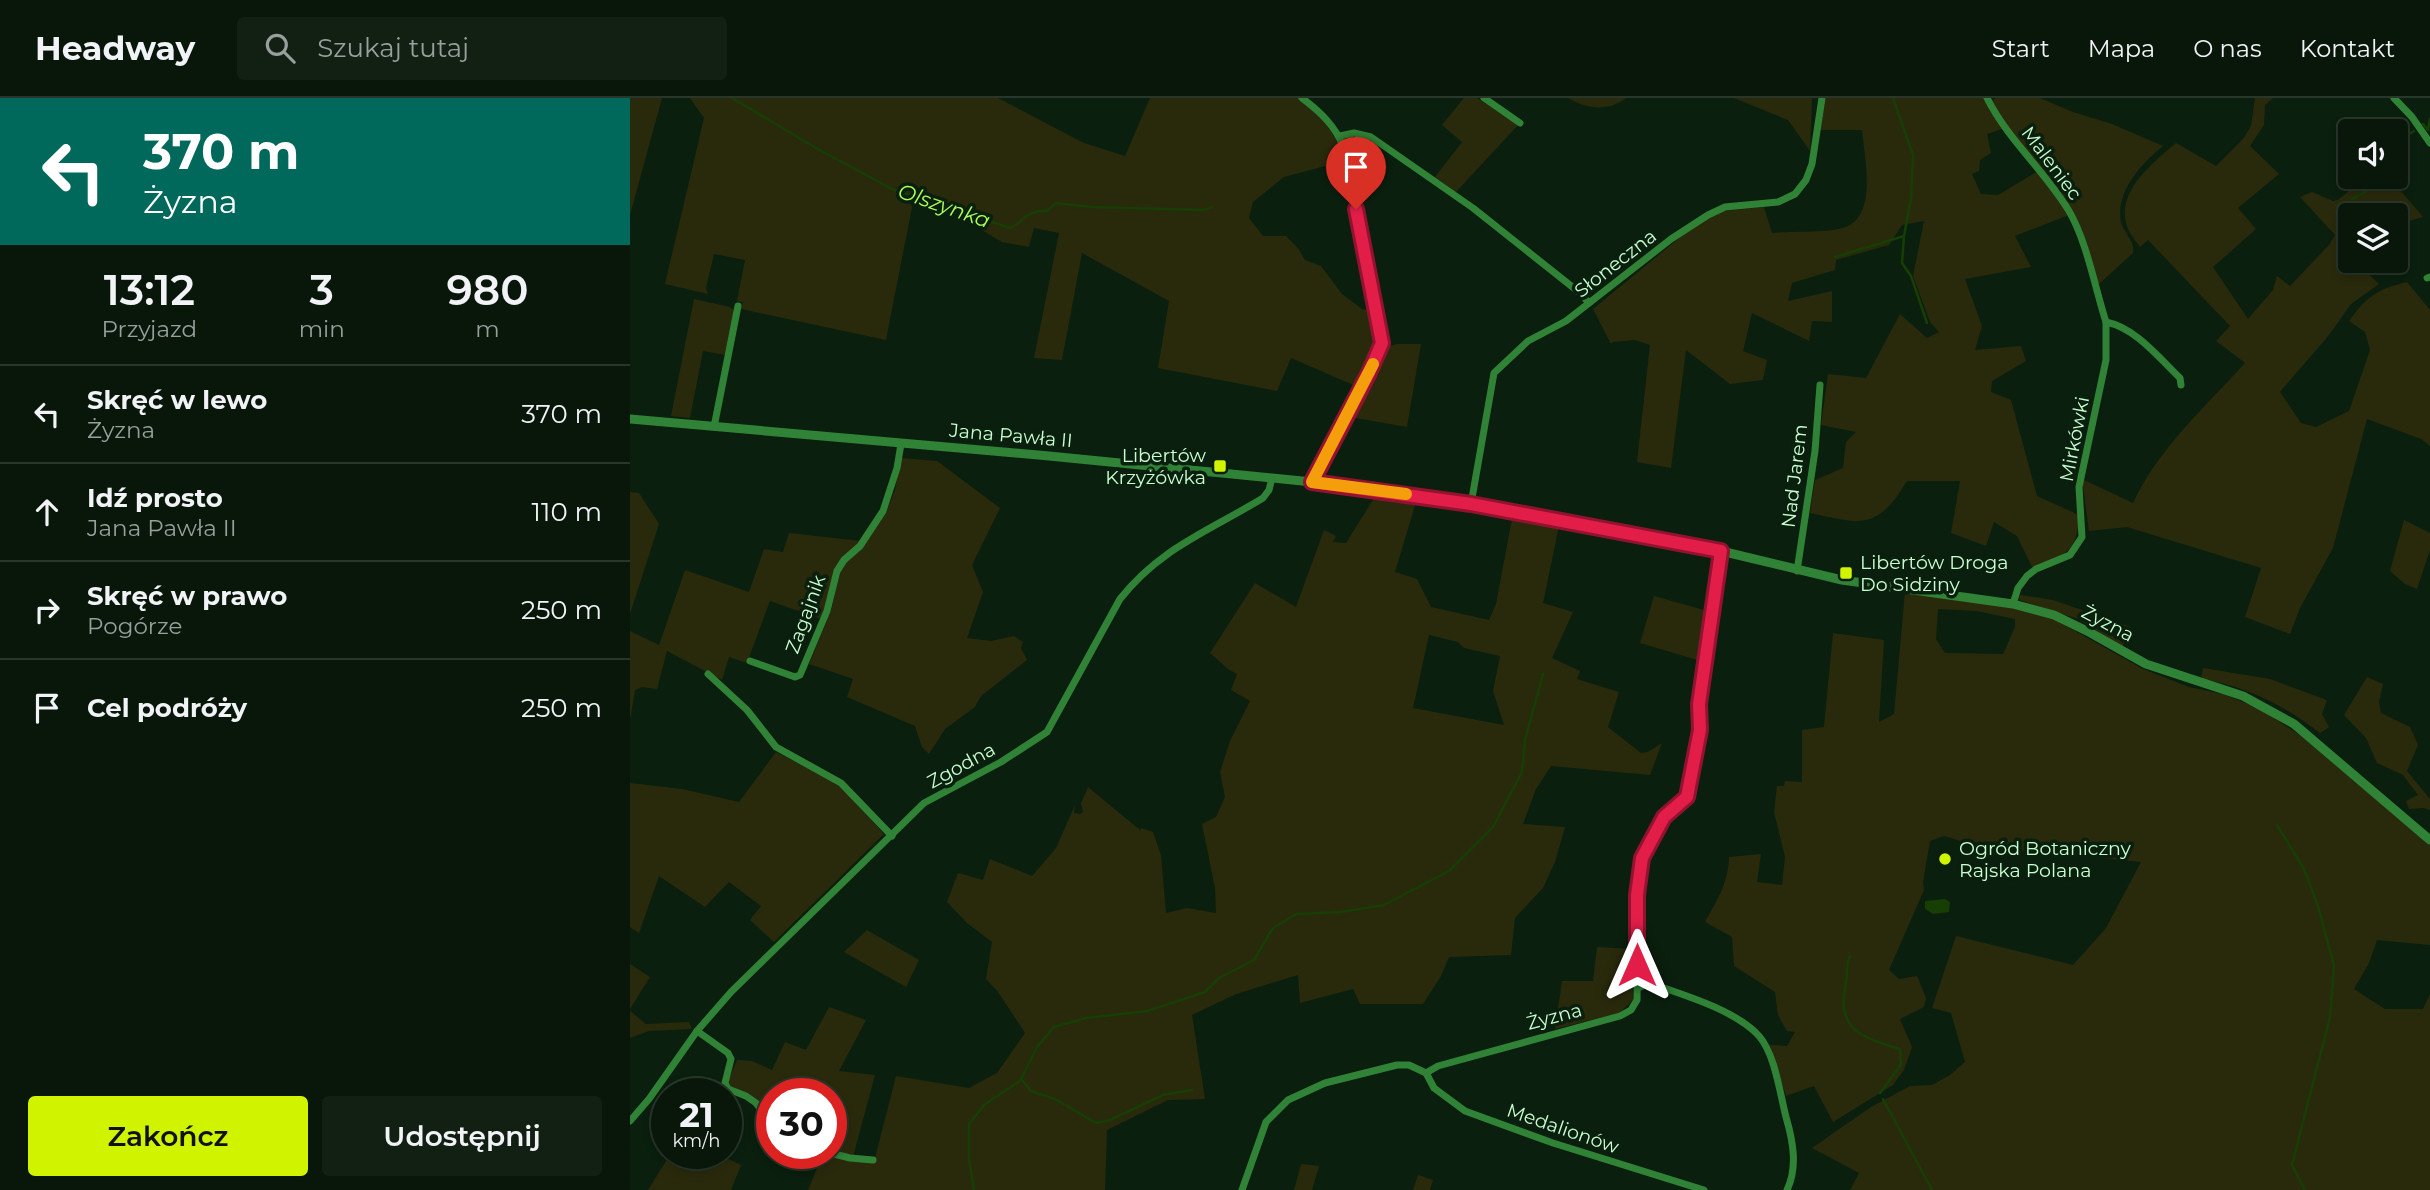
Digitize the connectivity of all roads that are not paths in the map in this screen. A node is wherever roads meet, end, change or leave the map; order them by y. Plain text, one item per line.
1 (1484, 98) edge
2 (1822, 98) edge
3 (1987, 98) edge
4 (2394, 98) edge
5 (1304, 99) edge
6 (1520, 123) dead end
7 (1339, 136) junction
8 (2430, 143) edge
9 (2096, 290) joint
10 (1589, 303) junction
11 (738, 306) dead end
12 (2106, 322) junction
13 (1820, 385) dead end
14 (2181, 385) dead end
15 (630, 419) edge
16 (714, 427) junction
17 (901, 444) junction
18 (1272, 478) junction
19 (1312, 482) junction
20 (1471, 504) junction
21 (1595, 527) joint
22 (1721, 551) junction
23 (1797, 571) junction
24 (2013, 604) junction
25 (750, 661) dead end
26 (708, 674) dead end
27 (892, 835) junction
28 (2430, 840) edge
29 (1637, 988) junction
30 (697, 1031) junction
31 (1426, 1073) junction
32 (756, 1103) edge
33 (630, 1121) edge
34 (847, 1157) edge
35 (873, 1160) dead end
36 (1242, 1190) edge
37 (1703, 1190) edge
38 (1787, 1190) edge

1 - 6 street
2 - 10 street, Słoneczna
3 - 9 street, Maleniec
4 - 8 street
5 - 7 street
7 - 10 street
7 - 19 street
9 - 12 street, Mirkówki
10 - 20 street, Słoneczna
11 - 16 street
12 - 14 street
12 - 24 street, Mirkówki
13 - 23 street, Nad Jarem
15 - 16 street, Jana Pawła II
16 - 17 street, Jana Pawła II
17 - 18 street, Jana Pawła II
17 - 25 street, Zagajnik
18 - 19 street, Jana Pawła II
18 - 27 street, Zgodna
19 - 20 street, Jana Pawła II
20 - 21 street, Jana Pawła II
21 - 22 street, Żyzna
22 - 23 street, Żyzna
22 - 29 street
23 - 24 street, Żyzna
24 - 28 street, Żyzna
26 - 27 street
27 - 30 street, Zgodna
29 - 31 street, Żyzna
29 - 38 street
30 - 32 street
30 - 33 street, Zgodna
31 - 36 street
31 - 37 street, Medalionów
34 - 35 street

